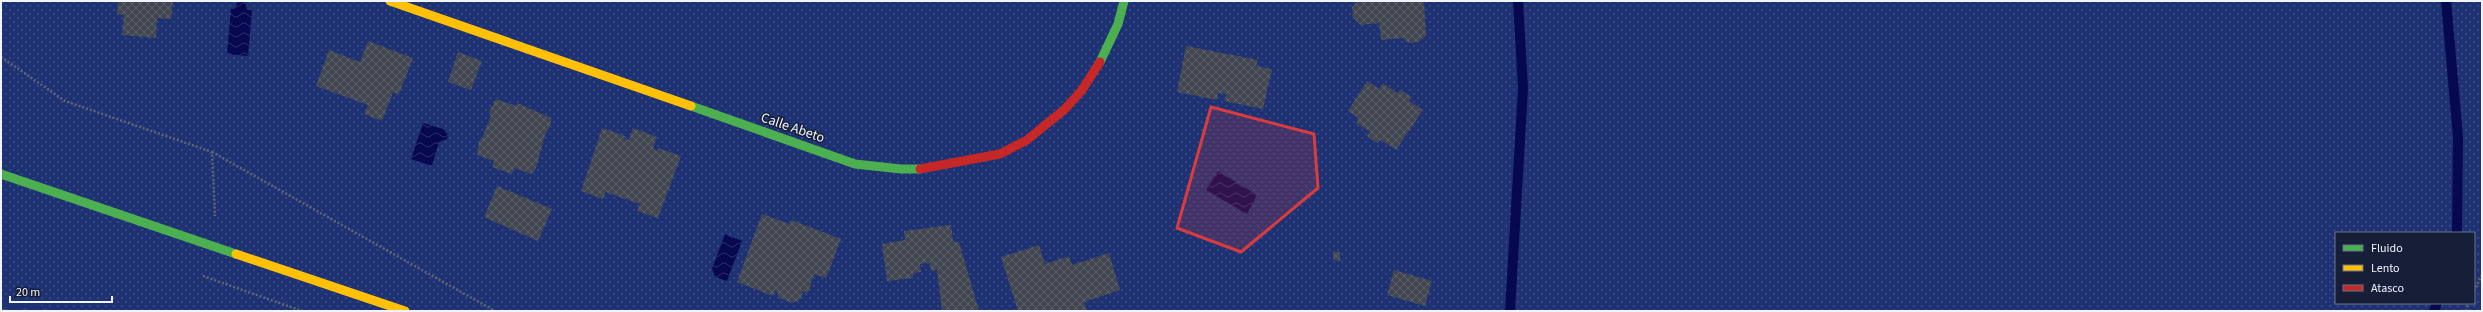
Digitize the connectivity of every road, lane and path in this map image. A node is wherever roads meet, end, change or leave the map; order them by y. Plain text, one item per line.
1 (390, 1) edge
2 (1124, 1) edge
3 (1, 57) edge
4 (212, 152) junction
5 (1, 174) edge
6 (217, 247) junction
7 (2482, 275) edge
8 (218, 281) dead end
9 (2475, 290) edge
10 (405, 311) edge
11 (495, 311) edge

1 - 2 street, Calle Abeto
3 - 4 path
4 - 6 path
4 - 11 path
5 - 6 street
6 - 8 path
6 - 10 street
7 - 9 path

